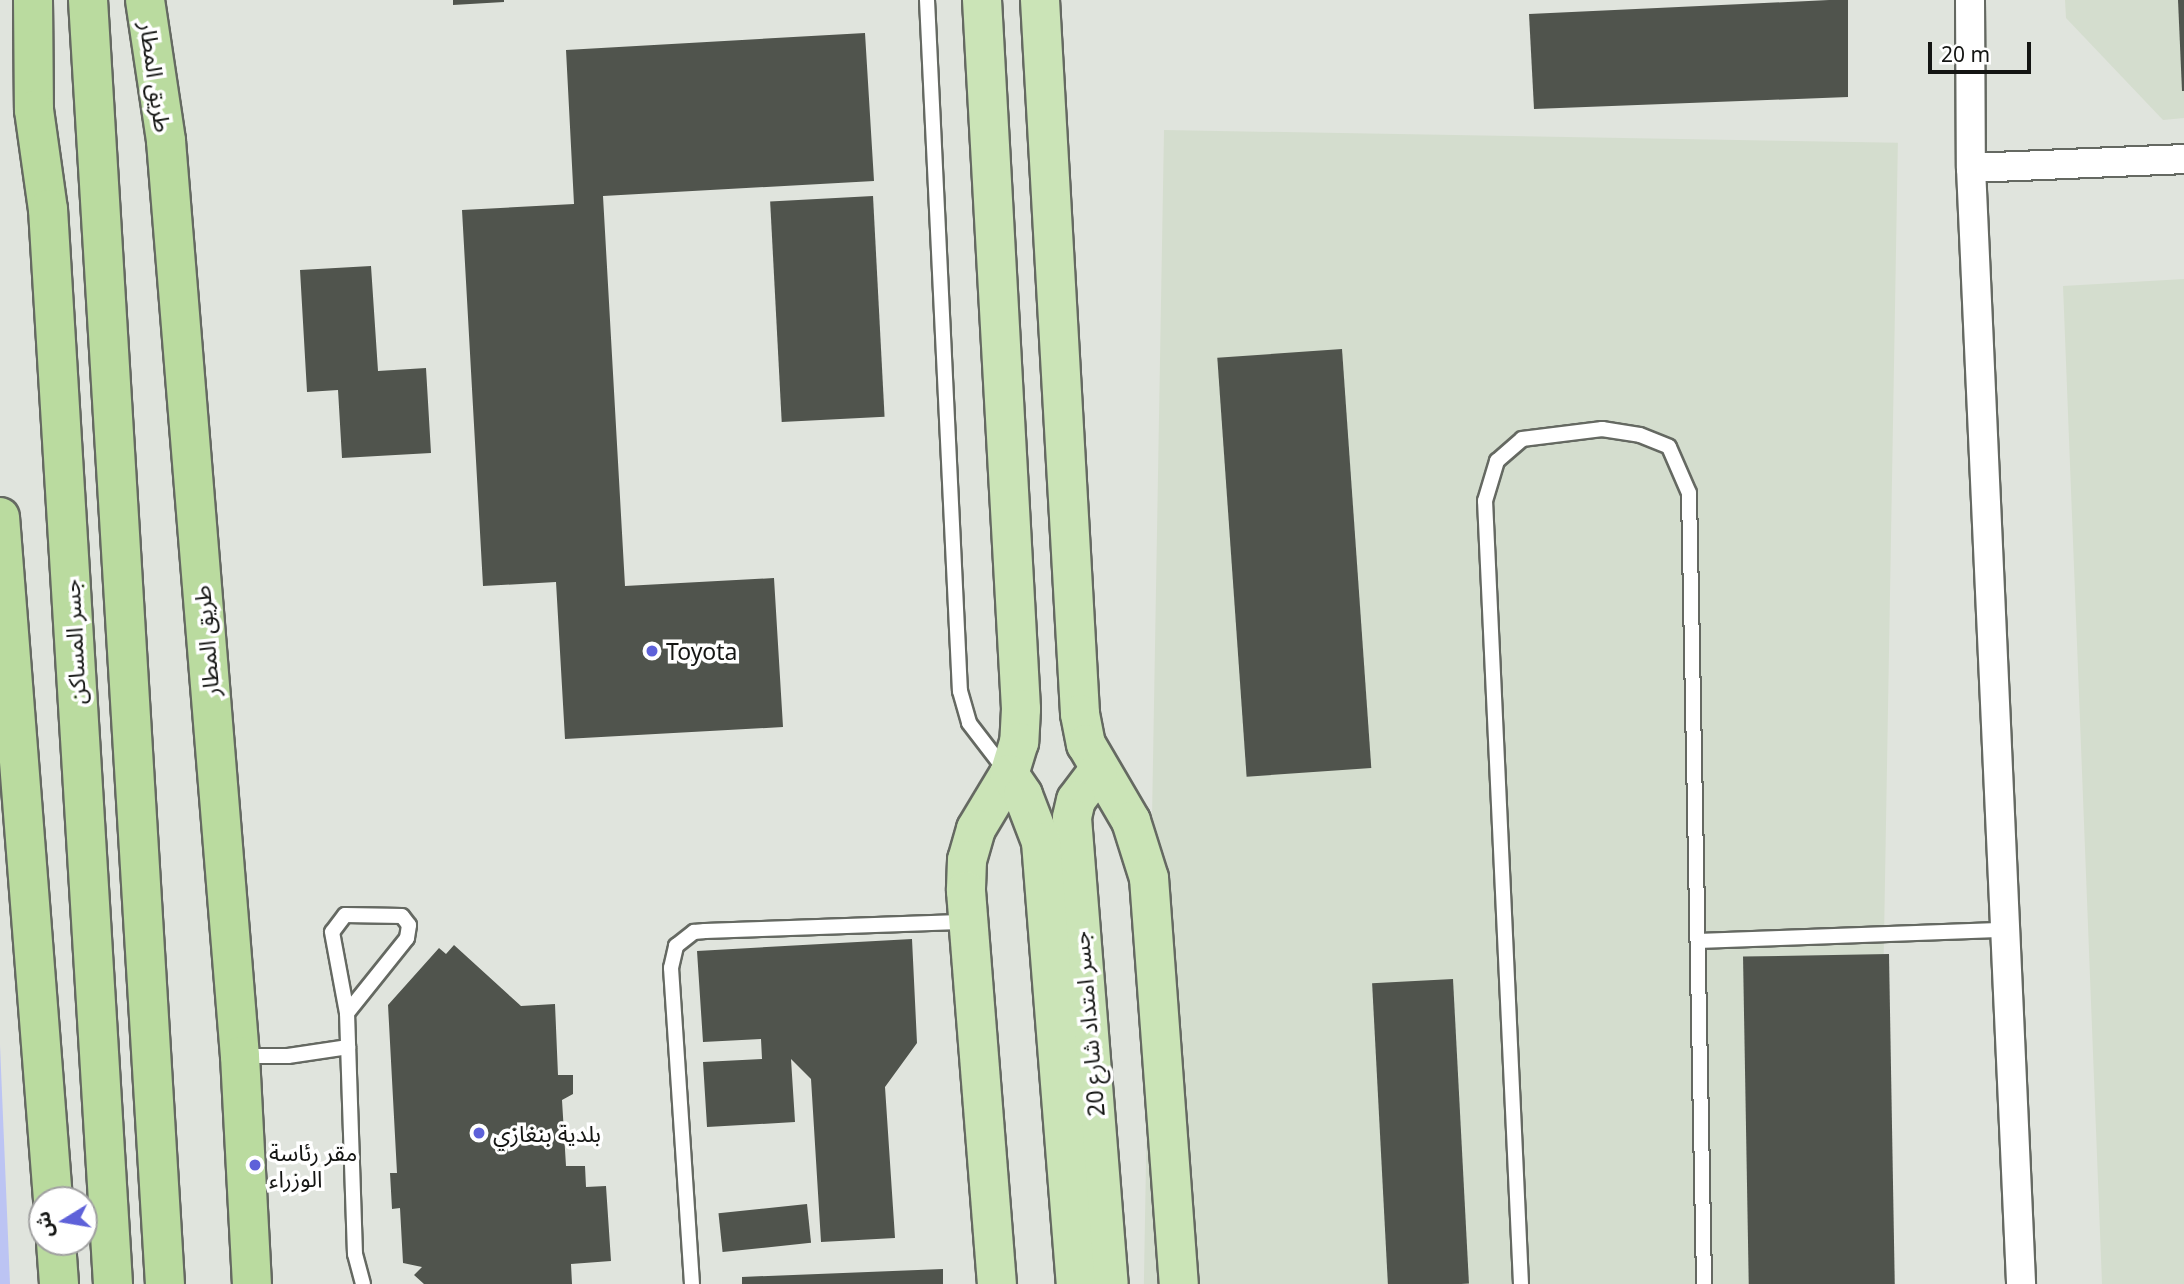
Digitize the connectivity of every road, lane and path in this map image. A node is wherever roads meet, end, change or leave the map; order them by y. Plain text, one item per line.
1 (33, 0) edge
2 (88, 0) edge
3 (145, 0) edge
4 (927, 0) edge
5 (982, 0) edge
6 (1040, 0) edge
7 (1970, 0) edge
8 (988, 116) junction
9 (1046, 116) junction
10 (2184, 159) edge
11 (1971, 168) junction
12 (0, 517) edge
13 (1098, 771) junction
14 (1009, 774) junction
15 (968, 922) junction
16 (2005, 930) junction
17 (1698, 940) junction
18 (347, 1013) junction
19 (348, 1047) junction
20 (240, 1056) junction
21 (52, 1186) edge
22 (57, 1256) edge
23 (59, 1284) edge
24 (113, 1284) edge
25 (165, 1284) edge
26 (253, 1284) edge
27 (363, 1284) edge
28 (692, 1284) edge
29 (997, 1284) edge
30 (1076, 1284) edge
31 (1109, 1284) edge
32 (1179, 1284) edge
33 (1521, 1284) edge
34 (1704, 1284) edge
35 (2021, 1284) edge

1 - 24 highway, جسر المساكن
2 - 25 highway
3 - 20 highway, طريق المطار
4 - 14 lane
5 - 8 main road
6 - 9 main road
7 - 11 street
8 - 9 main road
8 - 14 main road
9 - 13 main road
10 - 11 street
11 - 16 street
12 - 21 highway
13 - 31 main road, جسر امتداد شارع 20
13 - 32 main road
14 - 15 main road
14 - 30 main road, جسر امتداد شارع 20
15 - 28 lane
15 - 29 main road
16 - 17 lane
16 - 35 street
17 - 33 lane
17 - 34 lane
18 - 18 lane
18 - 19 lane
19 - 20 lane
19 - 27 lane
20 - 26 highway, طريق المطار
22 - 23 highway

